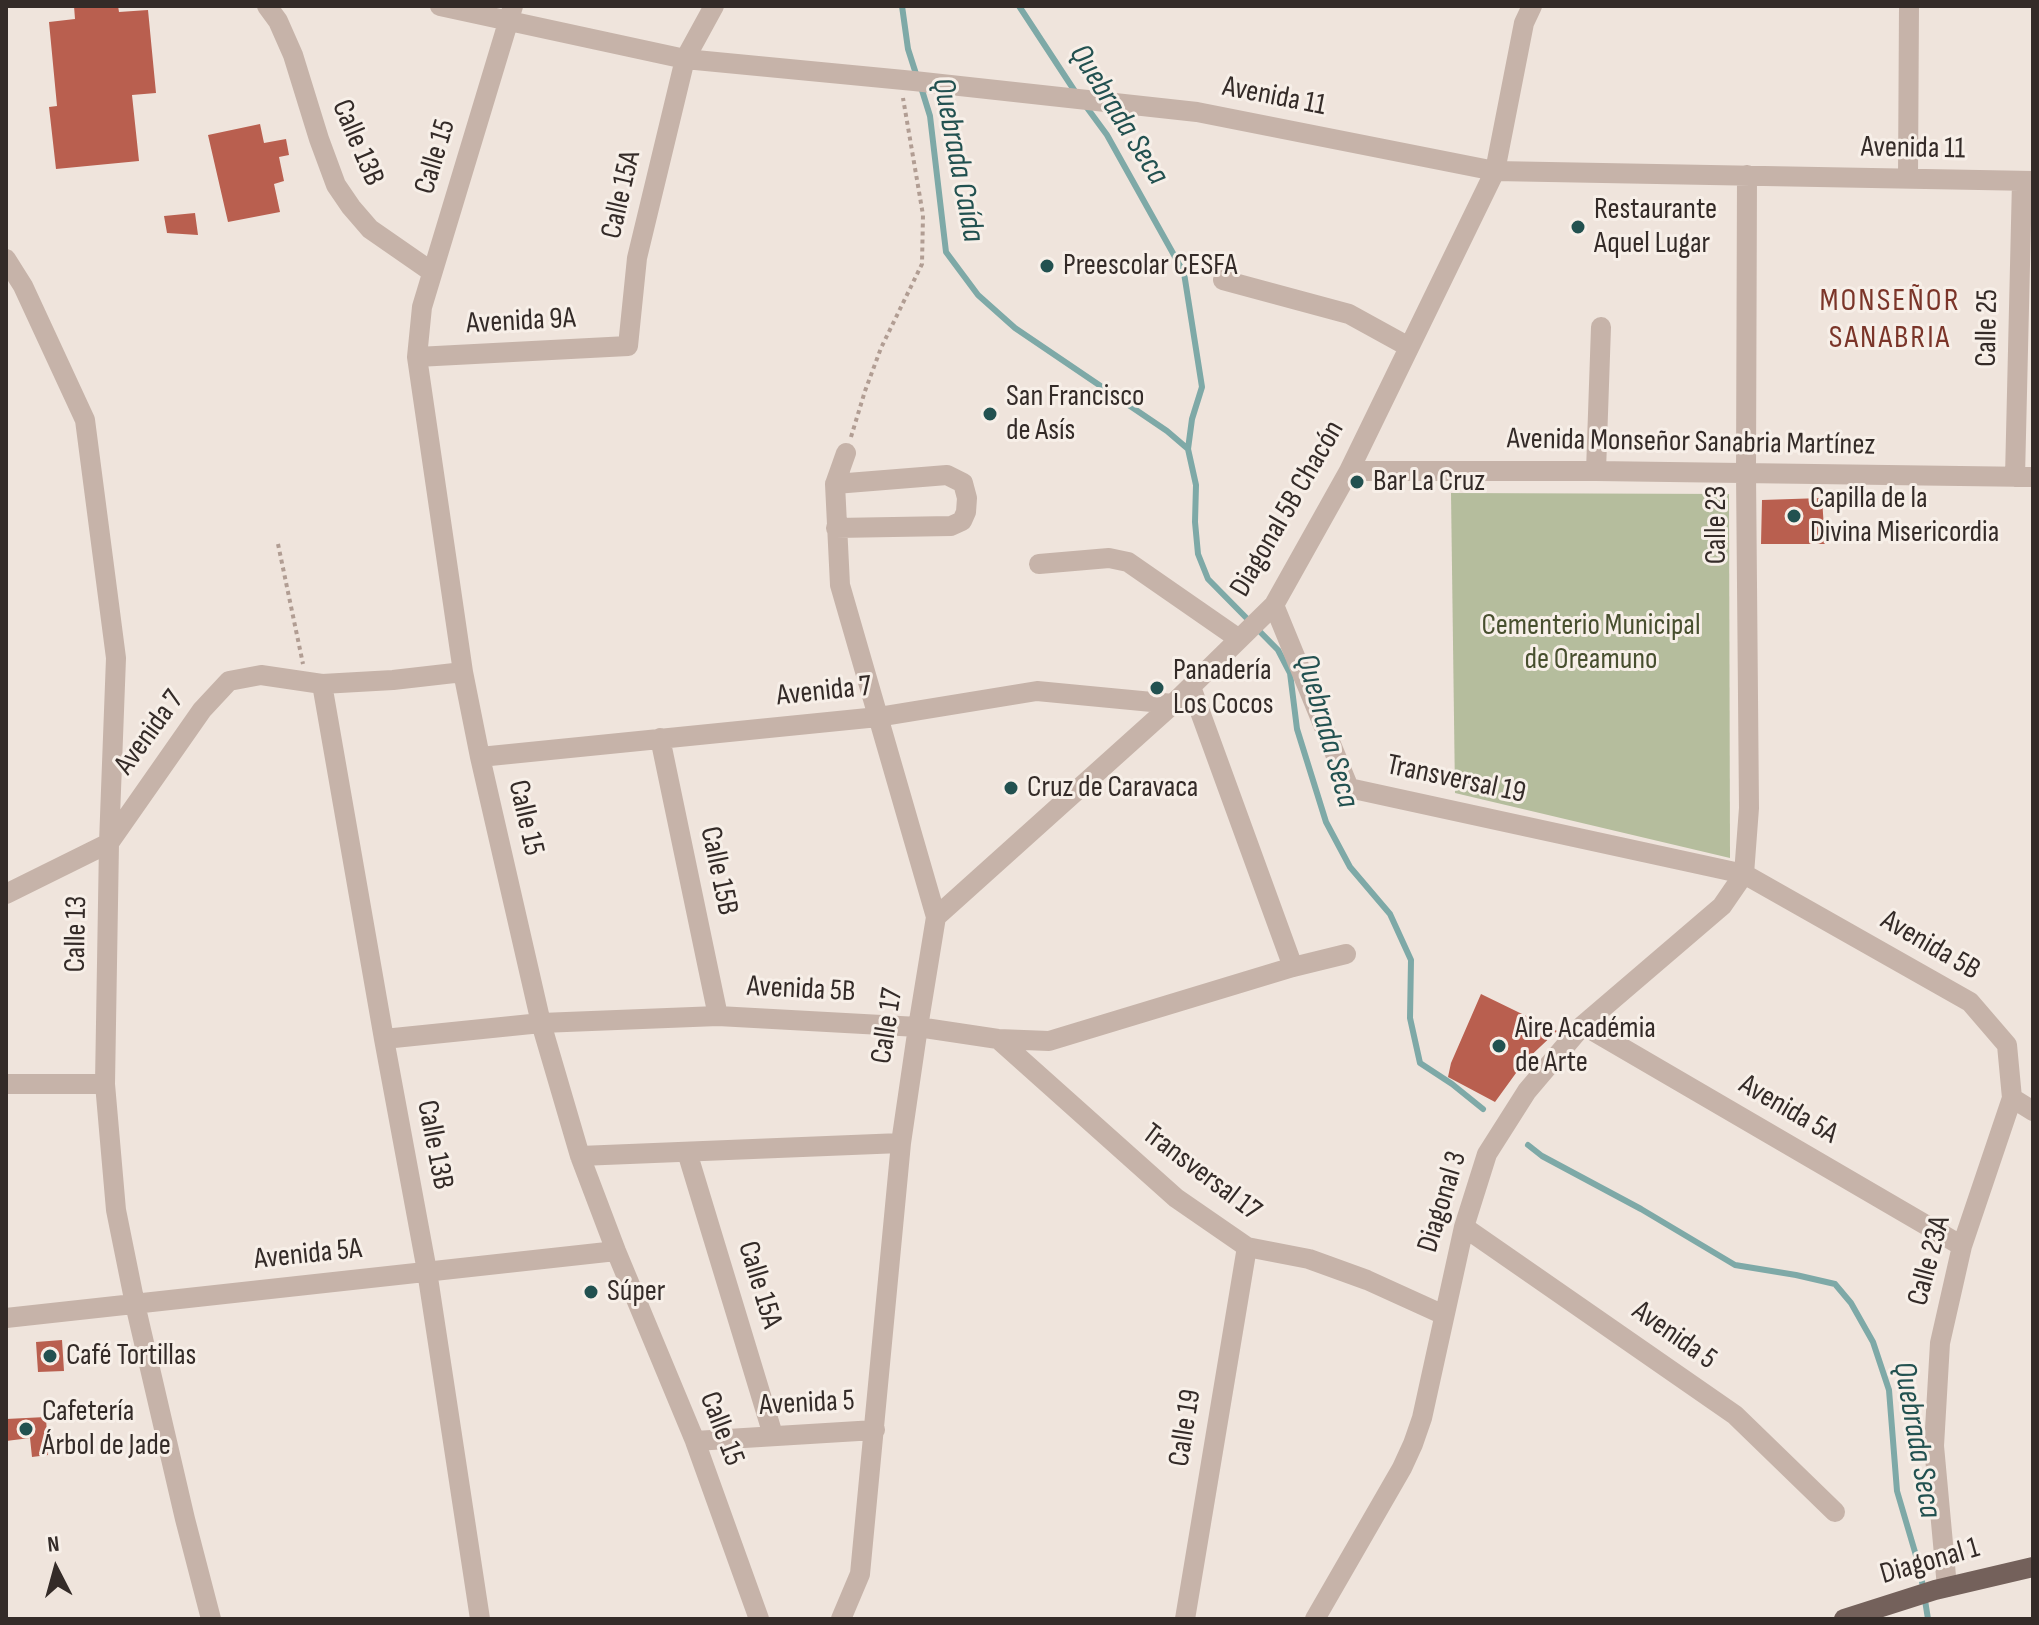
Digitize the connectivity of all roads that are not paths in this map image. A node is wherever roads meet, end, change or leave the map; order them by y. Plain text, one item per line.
1 (267, 6) edge
2 (440, 6) edge
3 (714, 6) edge
4 (1909, 6) edge
5 (1524, 12) edge
6 (510, 14) edge
7 (685, 59) junction
8 (1495, 171) junction
9 (1747, 175) junction
10 (1908, 178) junction
11 (2028, 181) edge
12 (6, 259) edge
13 (432, 272) junction
14 (1223, 280) dead end
15 (14, 291) edge
16 (1601, 327) dead end
17 (628, 346) joint
18 (1409, 347) junction
19 (417, 357) junction
20 (846, 453) road end
21 (1349, 471) junction
22 (1596, 471) junction
23 (1746, 473) junction
24 (2024, 477) edge
25 (835, 484) junction
26 (836, 528) junction
27 (1039, 564) dead end
28 (1274, 605) junction
29 (1239, 639) junction
30 (463, 672) junction
31 (314, 683) junction
32 (1191, 687) junction
33 (1173, 704) junction
34 (878, 717) junction
35 (660, 738) junction
36 (480, 757) junction
37 (109, 843) junction
38 (1744, 874) junction
39 (6, 894) edge
40 (936, 917) junction
41 (1346, 954) dead end
42 (1293, 967) junction
43 (718, 1016) junction
44 (541, 1023) junction
45 (1583, 1025) junction
46 (918, 1027) junction
47 (384, 1039) junction
48 (998, 1039) junction
49 (6, 1084) edge
50 (105, 1084) junction
51 (2012, 1098) junction
52 (2033, 1111) edge
53 (901, 1143) junction
54 (687, 1152) junction
55 (580, 1156) junction
56 (1464, 1227) junction
57 (1962, 1246) junction
58 (1247, 1247) junction
59 (616, 1251) junction
60 (427, 1271) junction
61 (135, 1304) junction
62 (1444, 1315) junction
63 (6, 1318) edge
64 (875, 1430) junction
65 (773, 1435) junction
66 (695, 1441) junction
67 (1835, 1512) dead end
68 (2033, 1567) edge
69 (1941, 1588) junction
70 (211, 1619) edge
71 (480, 1619) edge
72 (759, 1619) edge
73 (841, 1619) edge
74 (1185, 1619) edge
75 (1315, 1619) edge
76 (1844, 1619) edge

1 - 13 street, Calle 13B
2 - 6 street, Avenida 11
3 - 7 street, Calle 15A
4 - 10 street
5 - 8 street, Diagonal 5B Chacón
6 - 7 street, Avenida 11
6 - 13 street, Calle 15
7 - 8 street, Avenida 11
7 - 17 street, Calle 15A
8 - 9 street, Avenida 11
8 - 18 street, Diagonal 5B Chacón
9 - 10 street, Avenida 11
9 - 23 street, Calle 23
10 - 11 street, Avenida 11
11 - 24 street, Calle 25
12 - 15 street, Calle 13
13 - 19 street, Calle 15
14 - 18 street
15 - 37 street, Calle 13
16 - 22 street
17 - 19 street, Avenida 9A
18 - 21 street, Diagonal 5B Chacón
19 - 30 street, Calle 15
20 - 25 street, Calle 17
21 - 22 street, Avenida Monseñor Sanabria Martínez
21 - 28 street, Diagonal 5B Chacón
22 - 23 street, Avenida Monseñor Sanabria Martínez
23 - 24 street, Avenida Monseñor Sanabria Martínez
23 - 38 street, Calle 23
25 - 26 street, Calle 17
25 - 26 street
26 - 34 street, Calle 17
27 - 29 street
28 - 29 street, Diagonal 5B Chacón
28 - 38 street, Transversal 19
29 - 32 street, Diagonal 5B Chacón
30 - 31 street, Avenida 7
30 - 36 street, Calle 15
31 - 37 street, Avenida 7
31 - 47 street, Calle 13B
32 - 33 street, Diagonal 5B Chacón
32 - 42 street
33 - 34 street, Avenida 7
33 - 40 street, Diagonal 5B Chacón
34 - 35 street, Avenida 7
34 - 40 street, Calle 17
35 - 36 street, Avenida 7
35 - 43 street, Calle 15B
36 - 44 street, Calle 15
37 - 39 street, Avenida 7
37 - 50 street, Calle 13
38 - 45 street, Diagonal 3
38 - 51 street, Avenida 5B
40 - 46 street, Calle 17
41 - 42 street, Avenida 5B
42 - 48 street, Avenida 5B
43 - 44 street, Avenida 5B
43 - 46 street, Avenida 5B
44 - 47 street, Avenida 5B
44 - 55 street, Calle 15
45 - 56 street, Diagonal 3
45 - 57 street, Avenida 5A
46 - 48 street, Avenida 5B
46 - 53 street, Calle 17
47 - 60 street, Calle 13B
48 - 58 street, Transversal 17
49 - 50 street
50 - 61 street, Calle 13
51 - 52 street
51 - 57 street, Calle 23A
53 - 54 street
53 - 64 street, Calle 17
54 - 55 street
54 - 65 street, Calle 15A
55 - 59 street, Calle 15
56 - 62 street, Diagonal 3
56 - 67 street, Avenida 5
57 - 69 street, Calle 23A
58 - 62 street, Transversal 17
58 - 74 street, Calle 19
59 - 60 street, Avenida 5A
59 - 66 street, Calle 15
60 - 61 street, Avenida 5A
60 - 71 street, Calle 13B
61 - 63 street, Avenida 5A
61 - 70 street, Calle 13
62 - 75 street, Diagonal 3
64 - 65 street, Avenida 5
64 - 73 street, Calle 17
65 - 66 street, Avenida 5
66 - 72 street, Calle 15
68 - 69 main road, Diagonal 1
69 - 76 main road, Diagonal 1

